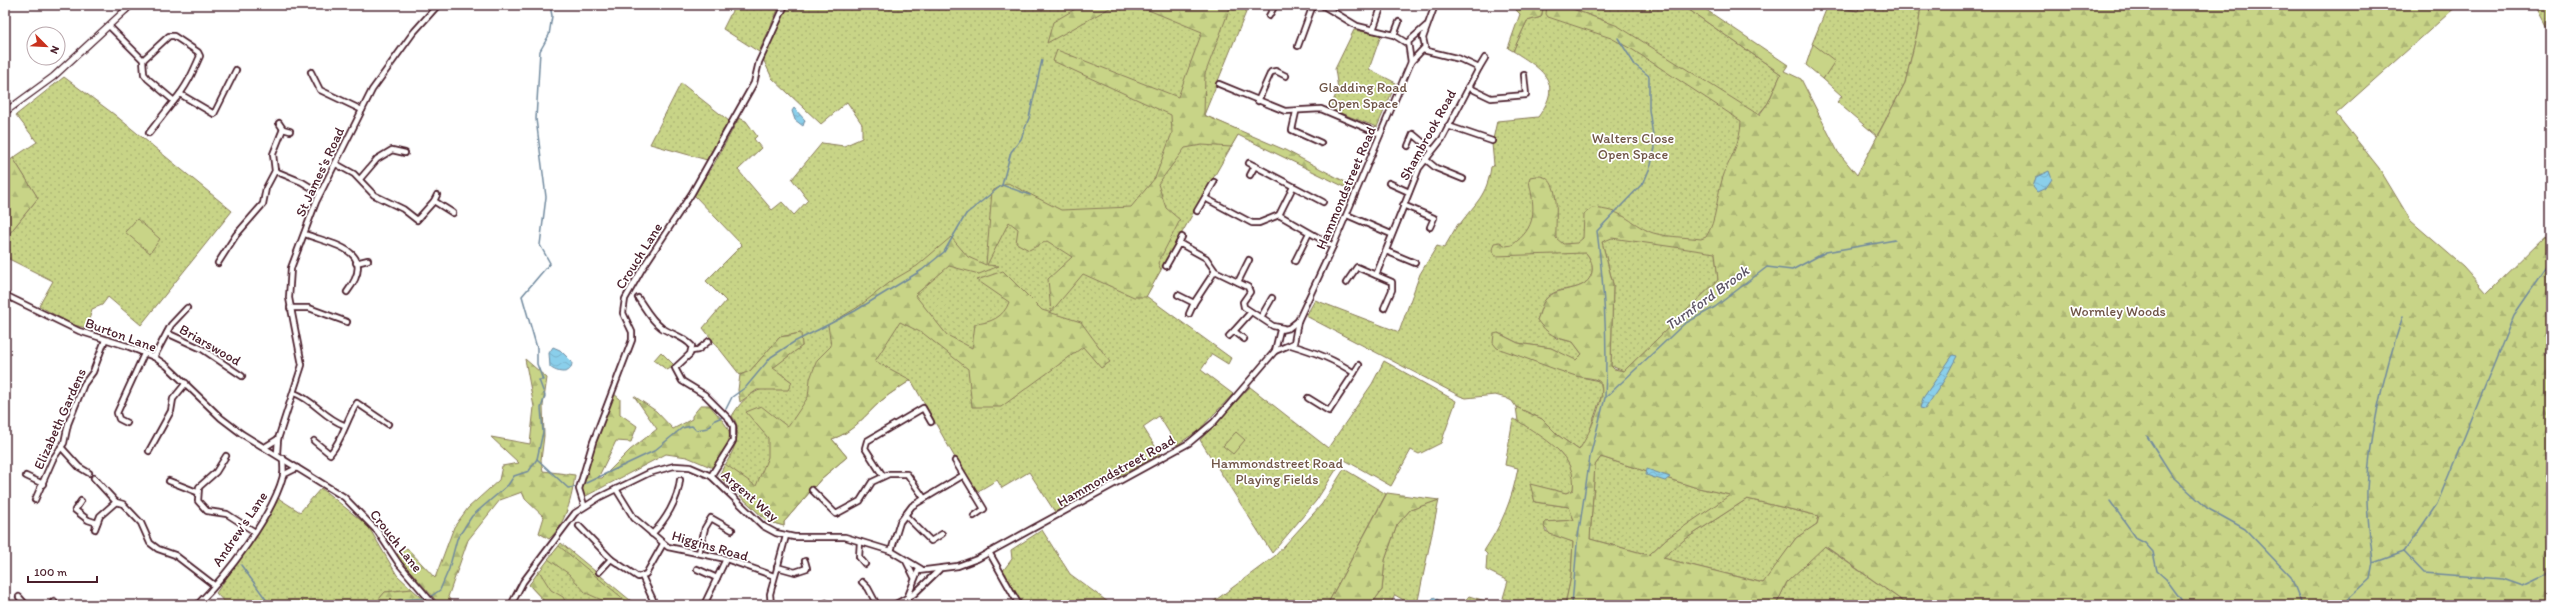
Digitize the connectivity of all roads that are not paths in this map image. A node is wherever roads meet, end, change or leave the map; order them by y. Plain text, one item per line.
1 (122, 5) edge
2 (131, 5) edge
3 (438, 5) edge
4 (785, 5) edge
5 (1275, 5) edge
6 (1314, 5) edge
7 (1322, 5) edge
8 (1336, 5) edge
9 (1382, 5) edge
10 (1435, 5) edge
11 (126, 10) junction
12 (1333, 11) junction
13 (1269, 16) dead end
14 (1399, 22) dead end
15 (1426, 26) junction
16 (110, 27) junction
17 (1373, 30) junction
18 (1418, 35) junction
19 (1394, 36) junction
20 (1423, 38) junction
21 (1400, 39) junction
22 (1410, 39) junction
23 (1408, 44) junction
24 (1426, 44) junction
25 (1298, 46) dead end
26 (1411, 50) junction
27 (1423, 50) junction
28 (1433, 50) junction
29 (1418, 53) junction
30 (1485, 58) dead end
31 (143, 60) junction
32 (1411, 62) junction
33 (1479, 68) junction
34 (236, 70) dead end
35 (311, 72) dead end
36 (1524, 75) dead end
37 (1286, 76) dead end
38 (1219, 84) dead end
39 (1468, 87) junction
40 (180, 94) junction
41 (174, 101) junction
42 (1258, 101) junction
43 (362, 110) junction
44 (5, 112) edge
45 (1296, 112) junction
46 (279, 123) dead end
47 (1448, 126) junction
48 (283, 129) junction
49 (290, 131) dead end
50 (149, 133) dead end
51 (1380, 134) junction
52 (1492, 141) dead end
53 (1321, 143) dead end
54 (1408, 146) dead end
55 (1432, 150) junction
56 (405, 153) dead end
57 (1425, 159) junction
58 (1248, 163) dead end
59 (336, 164) junction
60 (1255, 166) junction
61 (276, 171) junction
62 (1250, 175) dead end
63 (360, 179) junction
64 (1463, 179) dead end
65 (1214, 182) dead end
66 (1389, 184) dead end
67 (1294, 187) junction
68 (1409, 192) junction
69 (320, 193) junction
70 (437, 195) dead end
71 (1205, 198) junction
72 (434, 201) junction
73 (1323, 202) dead end
74 (1403, 205) junction
75 (1198, 211) dead end
76 (453, 213) dead end
77 (1279, 215) junction
78 (1347, 215) junction
79 (1430, 227) dead end
80 (1309, 233) junction
81 (305, 234) junction
82 (1391, 234) junction
83 (1182, 236) dead end
84 (1179, 243) junction
85 (1333, 246) junction
86 (1386, 251) junction
87 (368, 260) dead end
88 (1249, 260) dead end
89 (1356, 260) dead end
90 (1295, 261) dead end
91 (218, 263) dead end
92 (356, 263) junction
93 (1416, 263) dead end
94 (1166, 266) dead end
95 (1357, 267) junction
96 (1215, 271) junction
97 (1376, 275) junction
98 (1238, 282) junction
99 (1346, 282) dead end
100 (347, 292) dead end
101 (5, 294) edge
102 (1178, 295) dead end
103 (638, 298) dead end
104 (1272, 298) dead end
105 (1194, 303) junction
106 (187, 308) dead end
107 (290, 308) junction
108 (1384, 308) dead end
109 (1251, 312) junction
110 (1189, 314) dead end
111 (1261, 317) junction
112 (1298, 321) junction
113 (347, 322) dead end
114 (1273, 326) junction
115 (1283, 328) junction
116 (1289, 328) junction
117 (1234, 331) junction
118 (167, 333) junction
119 (1296, 335) junction
120 (1229, 336) dead end
121 (1278, 338) junction
122 (1244, 339) dead end
123 (104, 340) junction
124 (709, 341) dead end
125 (1291, 345) junction
126 (1285, 346) junction
127 (1302, 348) junction
128 (692, 351) junction
129 (1275, 351) junction
130 (144, 354) junction
131 (154, 357) junction
132 (1359, 365) dead end
133 (1354, 373) junction
134 (242, 376) dead end
135 (186, 383) junction
136 (294, 393) junction
137 (1308, 398) dead end
138 (932, 422) dead end
139 (127, 423) dead end
140 (388, 424) dead end
141 (344, 425) junction
142 (278, 439) junction
143 (314, 441) dead end
144 (61, 447) junction
145 (265, 447) junction
146 (149, 452) dead end
147 (277, 454) junction
148 (226, 456) dead end
149 (283, 458) junction
150 (955, 462) dead end
151 (297, 468) junction
152 (89, 473) dead end
153 (283, 475) junction
154 (26, 476) dead end
155 (711, 476) junction
156 (883, 476) junction
157 (962, 476) junction
158 (94, 478) dead end
159 (680, 480) dead end
160 (170, 481) dead end
161 (43, 484) junction
162 (616, 489) junction
163 (812, 490) dead end
164 (197, 492) junction
165 (924, 498) junction
166 (35, 500) dead end
167 (81, 500) dead end
168 (116, 502) junction
169 (584, 506) junction
170 (905, 515) junction
171 (974, 516) dead end
172 (97, 523) junction
173 (579, 526) dead end
174 (95, 529) dead end
175 (732, 530) dead end
176 (255, 532) junction
177 (652, 534) junction
178 (942, 534) dead end
179 (786, 536) junction
180 (860, 542) junction
181 (663, 544) junction
182 (891, 551) junction
183 (989, 552) junction
184 (698, 553) junction
185 (611, 559) junction
186 (726, 559) junction
187 (906, 561) junction
188 (805, 562) dead end
189 (865, 564) dead end
190 (777, 568) junction
191 (697, 569) dead end
192 (923, 570) junction
193 (939, 570) junction
194 (599, 572) dead end
195 (642, 576) junction
196 (774, 576) junction
197 (716, 578) junction
198 (930, 578) junction
199 (914, 579) junction
200 (862, 582) dead end
201 (925, 584) junction
202 (214, 585) junction
203 (908, 596) junction
204 (19, 598) dead end
205 (653, 600) dead end
206 (26, 605) edge
207 (197, 605) edge
208 (434, 605) edge
209 (511, 605) edge
210 (704, 605) edge
211 (771, 605) edge
212 (877, 605) edge
213 (894, 605) edge
214 (1019, 605) edge

1 - 11 street
2 - 11 main road
3 - 43 street, St James's Road
4 - 169 street, Crouch Lane
5 - 13 street
6 - 25 street
7 - 12 street
8 - 12 street
9 - 17 street
10 - 15 street
11 - 16 main road
12 - 17 street
14 - 19 street
15 - 18 street
15 - 20 street
16 - 31 street
16 - 44 main road
17 - 19 street
18 - 20 street
18 - 22 street
19 - 21 street
20 - 24 street
21 - 22 street
21 - 23 street
22 - 23 street
23 - 26 street, Hammondstreet Road
24 - 27 street
24 - 28 street
26 - 29 street
26 - 32 street, Hammondstreet Road
27 - 28 street
27 - 29 street, Hammondstreet Road
28 - 33 street
29 - 32 street, Hammondstreet Road
30 - 33 street, Shambrook Road
31 - 40 street
31 - 41 street
32 - 51 street, Hammondstreet Road
33 - 39 street, Shambrook Road
34 - 40 street
35 - 43 street
36 - 39 street
37 - 42 street
38 - 42 street
39 - 47 street, Shambrook Road
40 - 41 street
41 - 50 street
42 - 45 street
43 - 59 street, St James's Road
45 - 51 street
45 - 53 street
46 - 48 street
47 - 52 street
47 - 55 street, Shambrook Road
48 - 49 street
48 - 61 street
51 - 78 street, Hammondstreet Road
54 - 55 street
55 - 57 street, Shambrook Road
56 - 63 street
57 - 64 street
57 - 68 street, Shambrook Road
58 - 60 street
59 - 63 street
59 - 69 street, St James's Road
60 - 62 street
60 - 67 street
61 - 69 street
61 - 91 street
63 - 72 street
65 - 71 street
66 - 68 street, Shambrook Road
67 - 73 street
67 - 77 street
68 - 74 street, Shambrook Road
69 - 81 street, St James's Road
70 - 72 street
71 - 75 street
71 - 77 street
72 - 76 street
74 - 79 street
74 - 82 street, Shambrook Road
77 - 80 street
78 - 82 street
78 - 85 street, Hammondstreet Road
80 - 85 street
80 - 90 street
81 - 92 street
81 - 107 street, St James's Road
82 - 86 street, Shambrook Road
83 - 84 street
84 - 94 street
84 - 96 street
85 - 112 street, Hammondstreet Road
86 - 93 street
86 - 97 street, Shambrook Road
87 - 92 street
88 - 98 street
89 - 95 street
92 - 100 street
95 - 97 street
95 - 99 street
96 - 98 street
96 - 105 street
97 - 108 street
98 - 109 street
101 - 123 street, Burton Lane
102 - 105 street
103 - 128 street
104 - 111 street
105 - 110 street
106 - 118 street
107 - 113 street
107 - 136 street, St James's Road
109 - 111 street
109 - 117 street
111 - 114 street
112 - 116 street, Hammondstreet Road
112 - 119 street, Hammondstreet Road
114 - 115 street
114 - 121 street
115 - 116 street
115 - 121 street, Hammondstreet Road
116 - 119 street
117 - 120 street
117 - 122 street
118 - 131 street
118 - 134 street, Briarswood
119 - 125 street, Hammondstreet Road
119 - 127 street
121 - 126 street
121 - 129 street, Hammondstreet Road
123 - 130 street, Burton Lane
123 - 144 street, Elizabeth Gardens
124 - 128 street
125 - 126 street, Hammondstreet Road
125 - 127 street
126 - 129 street, Hammondstreet Road
127 - 133 street
128 - 155 street
129 - 183 street, Hammondstreet Road
130 - 131 street, Burton Lane
130 - 139 street
131 - 135 street, Burton Lane
132 - 133 street
133 - 137 street
135 - 145 street, Burton Lane
135 - 146 street
136 - 141 street
136 - 142 street, St James's Road
138 - 156 street
140 - 141 street
141 - 143 street
142 - 145 street
142 - 147 street, St James's Road
144 - 152 street
144 - 161 street, Elizabeth Gardens
145 - 147 street, Burton Lane
147 - 149 street, Crouch Lane
148 - 164 street
149 - 151 street, Crouch Lane
149 - 153 street, Andrew's Lane
150 - 157 street
151 - 153 street
151 - 208 street, Crouch Lane
153 - 176 street, Andrew's Lane
154 - 161 street, Elizabeth Gardens
155 - 162 street, Argent Way
155 - 179 street, Argent Way
156 - 163 street
156 - 165 street
157 - 165 street
157 - 171 street
158 - 168 street
159 - 177 street
160 - 164 street
161 - 166 street, Elizabeth Gardens
162 - 169 street, Argent Way
162 - 177 street, Higgins Road
164 - 176 street
165 - 170 street
167 - 172 street
168 - 172 street
168 - 202 street
169 - 209 street
170 - 178 street
170 - 182 street
172 - 174 street
173 - 185 street
175 - 184 street
176 - 202 street, Andrew's Lane
177 - 181 street, Higgins Road
179 - 180 street, Argent Way
179 - 190 street
180 - 182 street, Argent Way
180 - 189 street
181 - 184 street, Higgins Road
181 - 195 street
182 - 187 street, Argent Way
183 - 193 street, Hammondstreet Road
183 - 214 street
184 - 186 street, Higgins Road
185 - 194 street
185 - 195 street
186 - 196 street, Higgins Road
186 - 197 street
187 - 192 street, Argent Way
187 - 199 street, Argent Way
188 - 190 street
190 - 196 street
191 - 197 street
192 - 193 street, Hammondstreet Road
192 - 198 street
192 - 199 street
193 - 198 street, Hammondstreet Road
195 - 205 street
196 - 211 street
197 - 210 street
198 - 201 street, Hammondstreet Road
199 - 201 street
199 - 203 street
200 - 212 street
201 - 203 street, Hammondstreet Road
202 - 207 street, Andrew's Lane
203 - 213 street, Hammondstreet Road
204 - 206 street

